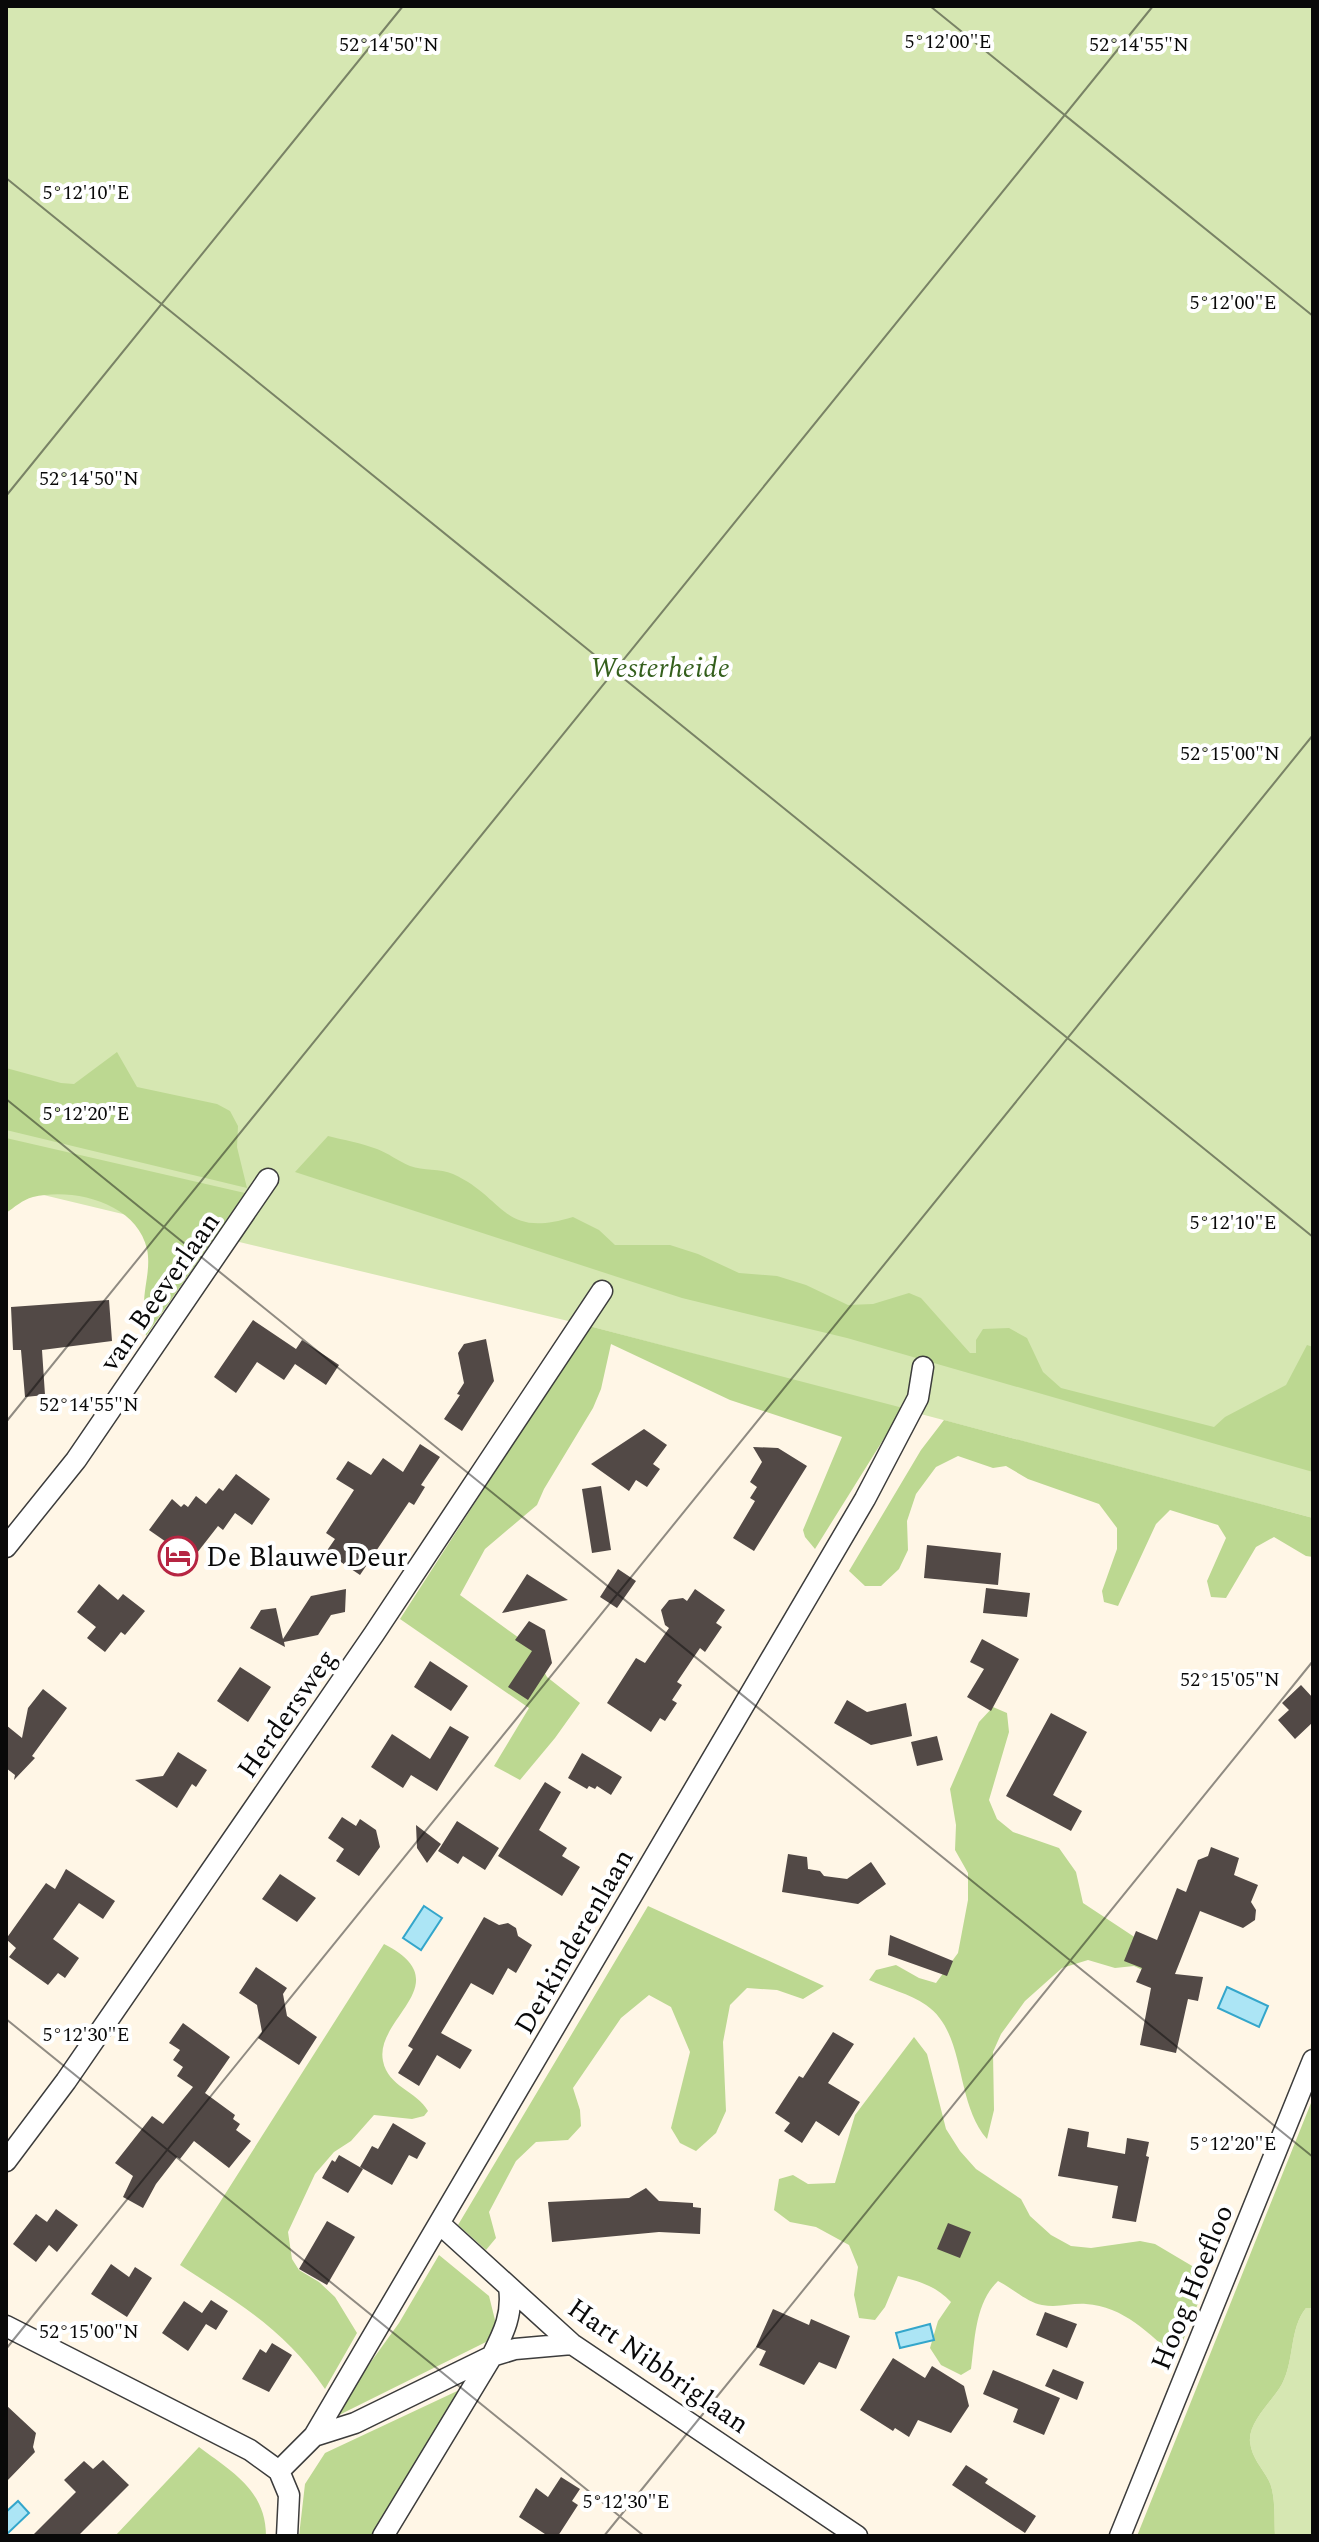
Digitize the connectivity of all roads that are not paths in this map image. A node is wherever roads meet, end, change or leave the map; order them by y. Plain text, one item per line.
1 (268, 1179) dead end
2 (602, 1291) dead end
3 (923, 1367) dead end
4 (6, 1547) edge
5 (1313, 2060) edge
6 (6, 2161) edge
7 (441, 2225) junction
8 (509, 2287) junction
9 (6, 2326) edge
10 (572, 2344) junction
11 (492, 2356) junction
12 (314, 2436) junction
13 (279, 2471) junction
14 (287, 2536) edge
15 (383, 2536) edge
16 (857, 2536) edge
17 (1120, 2536) edge

1 - 4 street, van Beeverlaan
2 - 6 street, Herdersweg
3 - 7 street, Derkinderenlaan
5 - 17 street, Hoog Hoefloo
7 - 8 street, Hart Nibbriglaan
7 - 12 street, Derkinderenlaan
8 - 10 street, Hart Nibbriglaan
8 - 11 street
9 - 13 street
10 - 11 street
10 - 16 street, Hart Nibbriglaan
11 - 12 street
11 - 15 street
12 - 13 street, Derkinderenlaan
13 - 14 street

